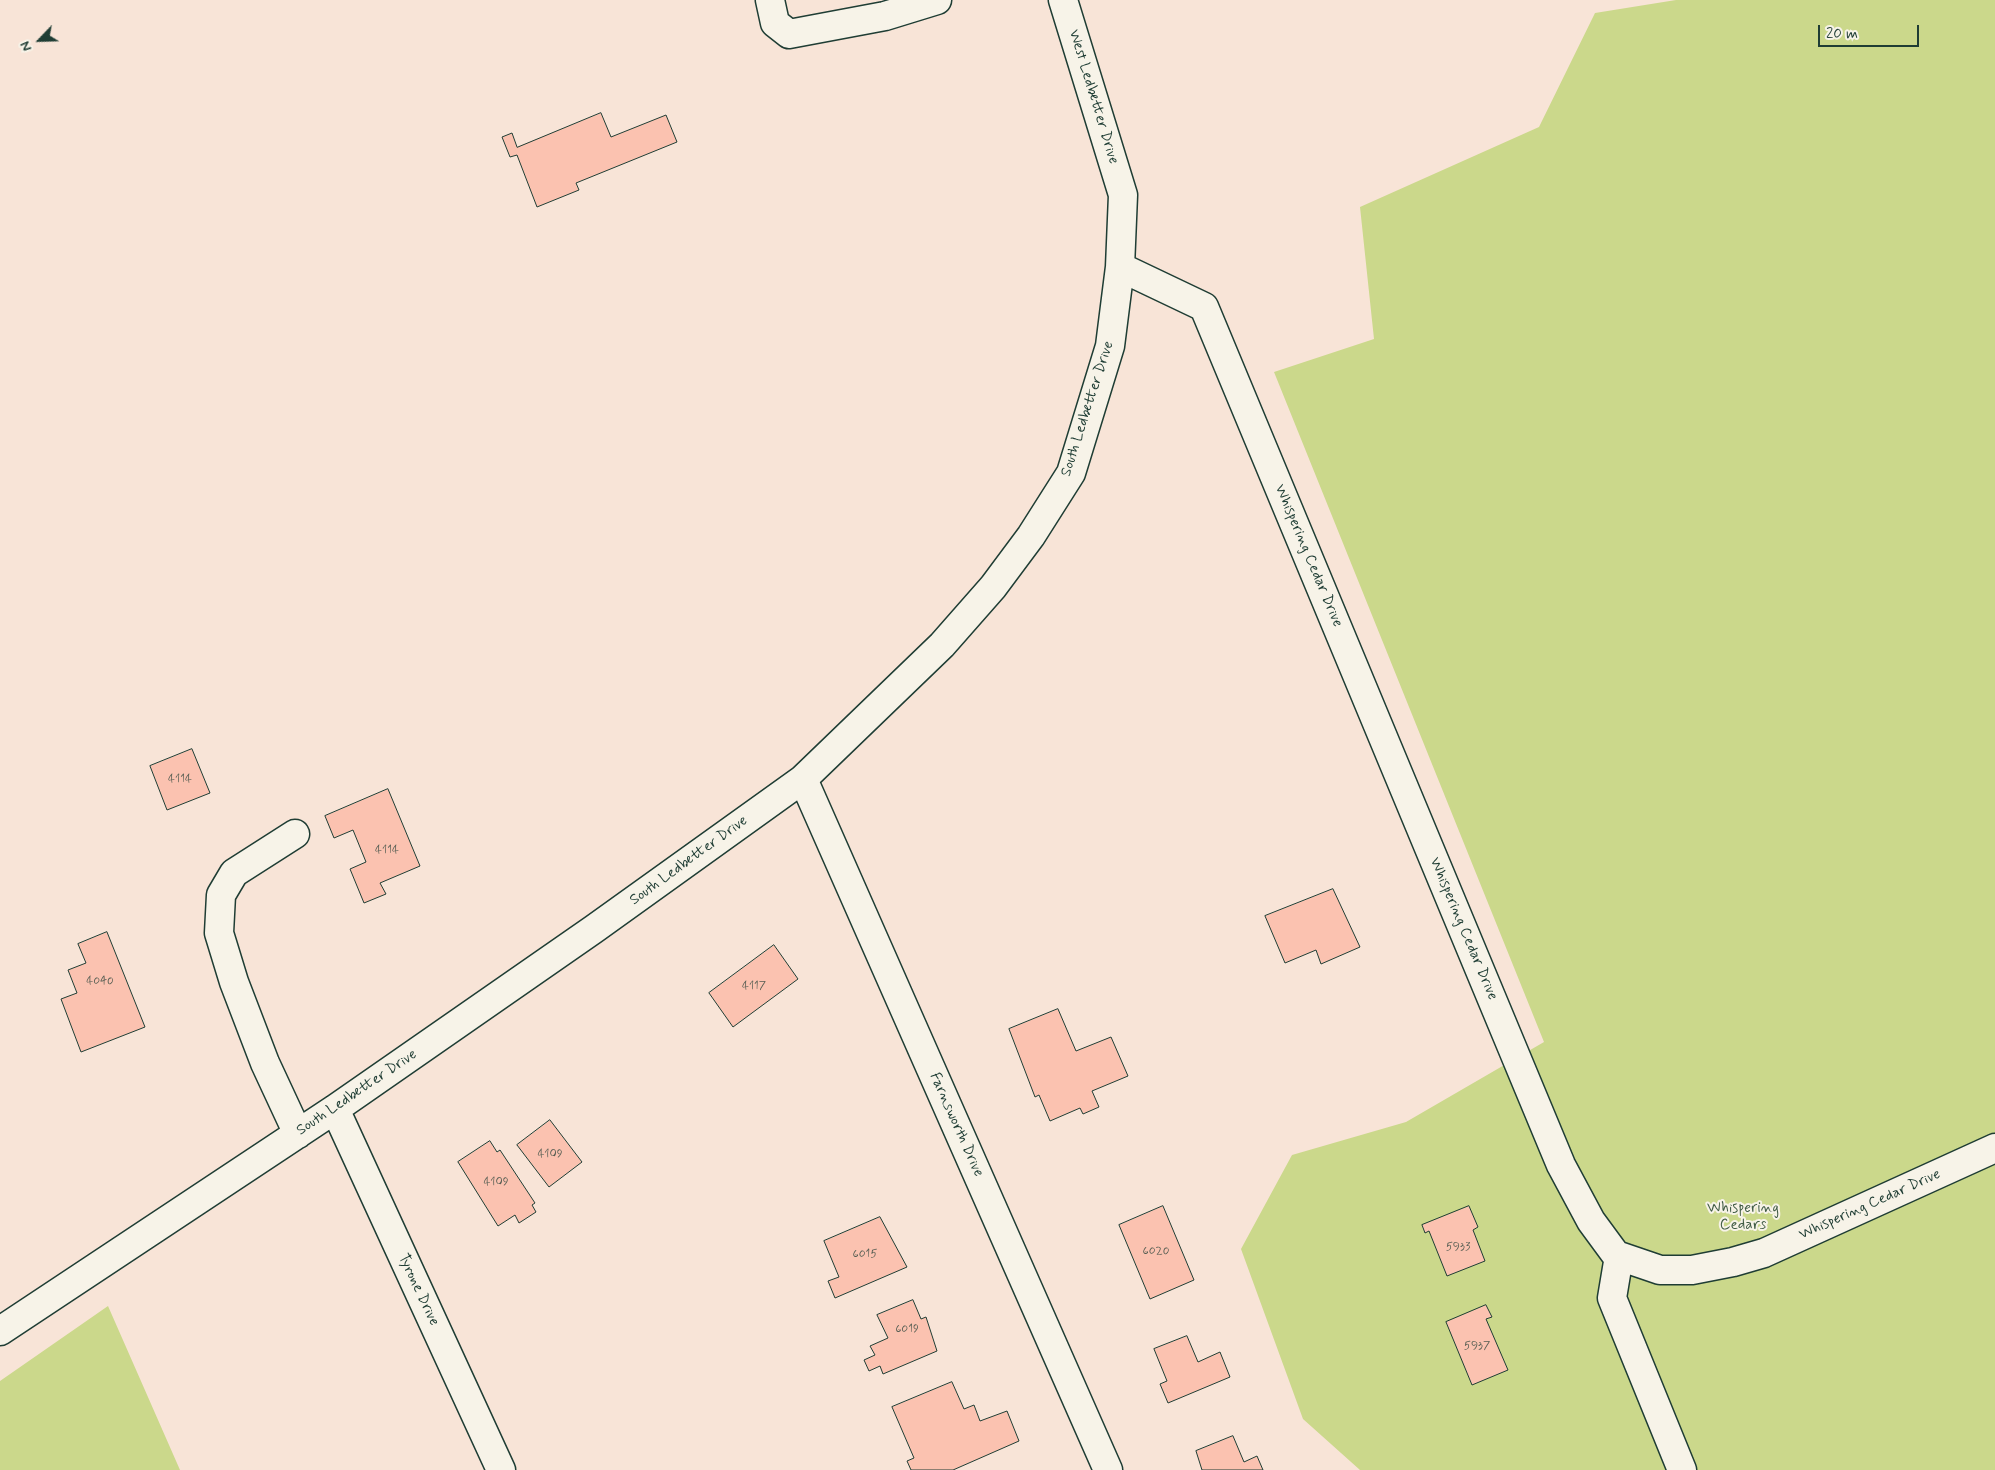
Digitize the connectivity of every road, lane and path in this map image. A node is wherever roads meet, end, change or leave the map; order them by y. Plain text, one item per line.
1 (770, 0) edge
2 (937, 0) edge
3 (1063, 0) edge
4 (1123, 195) joint
5 (1120, 267) junction
6 (803, 779) junction
7 (295, 834) dead end
8 (335, 1110) junction
9 (298, 1134) junction
10 (1995, 1148) edge
11 (1619, 1256) junction
12 (0, 1331) edge
13 (501, 1470) edge
14 (1108, 1470) edge
15 (1682, 1470) edge

1 - 2 street
3 - 4 street, West Ledbetter Drive
4 - 5 street, South Ledbetter Drive
5 - 6 street, South Ledbetter Drive
5 - 11 street, Whispering Cedar Drive
6 - 8 street, South Ledbetter Drive
6 - 14 street, Farnsworth Drive
7 - 9 street
8 - 9 street, South Ledbetter Drive
8 - 13 street, Tyrone Drive
9 - 12 street, South Ledbetter Drive
10 - 11 street, Whispering Cedar Drive
11 - 15 street

